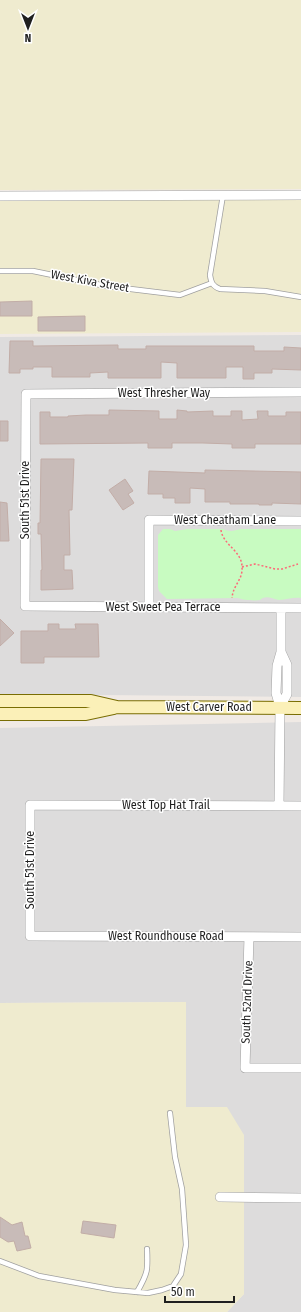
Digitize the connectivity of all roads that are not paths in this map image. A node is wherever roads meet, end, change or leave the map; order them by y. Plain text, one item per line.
1 (223, 195) junction
2 (301, 195) edge
3 (0, 196) edge
4 (0, 271) edge
5 (212, 283) junction
6 (301, 297) edge
7 (301, 392) edge
8 (26, 394) joint
9 (301, 521) edge
10 (24, 606) joint
11 (149, 607) junction
12 (281, 608) junction
13 (301, 608) edge
14 (0, 701) edge
15 (117, 707) junction
16 (280, 708) junction
17 (301, 708) edge
18 (0, 714) edge
19 (30, 805) joint
20 (279, 806) junction
21 (301, 806) edge
22 (30, 936) joint
23 (250, 937) junction
24 (301, 937) edge
25 (301, 1068) edge
26 (170, 1113) dead end
27 (220, 1197) dead end
28 (301, 1198) edge
29 (147, 1249) dead end
30 (0, 1261) edge
31 (137, 1292) junction

1 - 2 street
1 - 3 street
1 - 5 lane
4 - 5 lane, West Kiva Street
5 - 6 lane
7 - 8 street, West Thresher Way
8 - 10 street, South 51st Drive
9 - 11 street, West Cheatham Lane
10 - 11 street, West Sweet Pea Terrace
11 - 12 street, West Sweet Pea Terrace
12 - 13 street, West Sweet Pea Terrace
12 - 16 street
14 - 15 street, West Carver Road
15 - 16 street, West Carver Road
15 - 18 street, West Carver Road
16 - 17 street, West Carver Road
16 - 20 street
19 - 20 street, West Top Hat Trail
19 - 22 street, South 51st Drive
20 - 21 street, West Top Hat Trail
22 - 23 street, West Roundhouse Road
23 - 24 street, West Roundhouse Road
23 - 25 street, South 52nd Drive
26 - 31 lane
27 - 28 street
29 - 31 lane
30 - 31 lane

